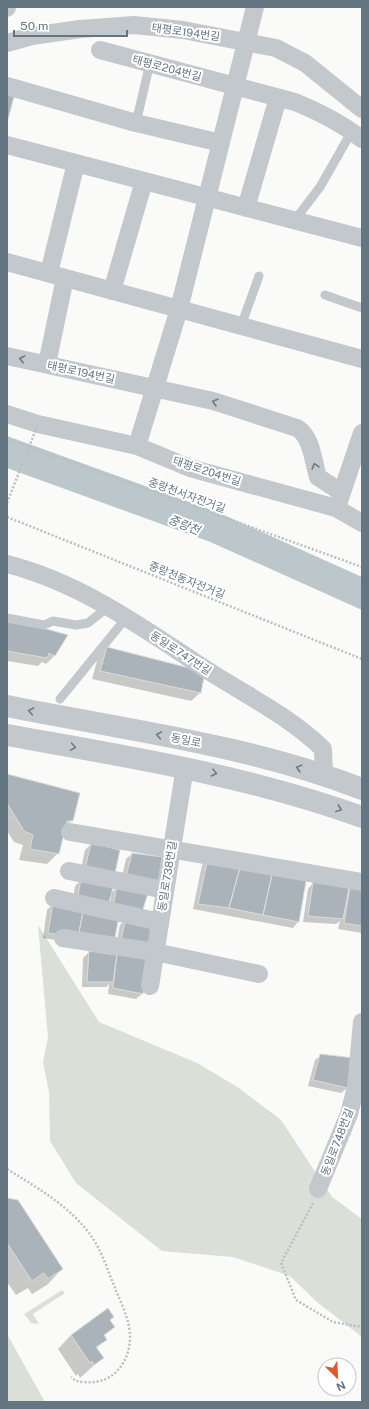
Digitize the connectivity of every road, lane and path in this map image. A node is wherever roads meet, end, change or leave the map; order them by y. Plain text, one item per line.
1 (255, 7) edge
2 (246, 42) junction
3 (7, 43) edge
4 (100, 50) dead end
5 (150, 63) junction
6 (7, 86) edge
7 (235, 86) junction
8 (278, 98) junction
9 (362, 109) edge
10 (136, 123) junction
11 (357, 135) edge
12 (221, 143) junction
13 (7, 145) edge
14 (76, 163) junction
15 (144, 181) junction
16 (206, 198) junction
17 (246, 208) junction
18 (294, 220) junction
19 (362, 238) edge
20 (7, 263) edge
21 (57, 276) junction
22 (259, 276) dead end
23 (112, 291) junction
24 (325, 294) dead end
25 (362, 308) edge
26 (179, 309) junction
27 (241, 326) junction
28 (7, 356) edge
29 (362, 360) edge
30 (47, 364) junction
31 (156, 388) junction
32 (7, 414) edge
33 (38, 424) junction
34 (362, 433) edge
35 (7, 439) edge
36 (137, 446) junction
37 (339, 500) junction
38 (7, 503) edge
39 (7, 517) edge
40 (362, 523) edge
41 (7, 564) edge
42 (362, 567) edge
43 (108, 607) junction
44 (7, 618) edge
45 (126, 618) junction
46 (362, 659) edge
47 (60, 699) dead end
48 (7, 706) edge
49 (7, 735) edge
50 (186, 767) junction
51 (324, 774) junction
52 (362, 789) edge
53 (362, 817) edge
54 (70, 832) dead end
55 (171, 849) junction
56 (69, 872) dead end
57 (362, 882) edge
58 (165, 890) junction
59 (54, 898) dead end
60 (160, 922) junction
61 (63, 938) dead end
62 (155, 952) junction
63 (259, 974) dead end
64 (150, 986) dead end
65 (362, 1022) edge
66 (7, 1169) edge
67 (318, 1189) joint
68 (362, 1327) edge
69 (71, 1377) dead end

1 - 2 street
2 - 3 street, 태평로194번길
2 - 7 street
2 - 9 street, 태평로194번길
4 - 5 street, 태평로204번길
5 - 7 street, 태평로204번길
5 - 10 lane
6 - 10 street
7 - 8 street, 태평로204번길
7 - 12 street
8 - 11 street, 태평로204번길
8 - 17 street
10 - 12 street
11 - 18 lane, 태평로204번길
12 - 16 street
13 - 14 street
14 - 15 street
14 - 21 street
15 - 16 street
15 - 23 street
16 - 17 street
16 - 26 street
17 - 18 street
18 - 19 street
20 - 21 street
21 - 23 street
21 - 30 street
22 - 27 lane
23 - 26 street
24 - 25 lane
26 - 27 street
26 - 31 street
27 - 29 street
30 -> 28 street, 태평로194번길
30 - 31 street, 태평로194번길
31 - 36 street
37 -> 31 street
32 - 33 street, 태평로204번길
33 - 36 street, 태평로204번길
33 - 38 path, bridge
34 - 37 street
35 - 42 path, 중랑천서자전거길
36 - 37 street, 태평로204번길
37 - 40 street
39 - 46 path, 중랑천동자전거길
41 - 43 street, 동일로747번길
43 - 44 lane
43 - 45 street, 동일로747번길
45 - 47 lane
45 - 51 street, 동일로747번길
51 -> 48 street, 동일로
49 -> 50 street
50 -> 53 street
50 - 55 street, 동일로738번길
51 - 52 street, 동일로
54 - 55 street
55 - 57 street
55 - 58 street, 동일로738번길
56 - 58 street
58 - 60 street, 동일로738번길
59 - 60 street
60 - 62 street, 동일로738번길
61 - 62 street
62 - 63 street
62 - 64 street, 동일로738번길
65 - 67 street, 동일로748번길
66 - 69 path
67 - 68 path

